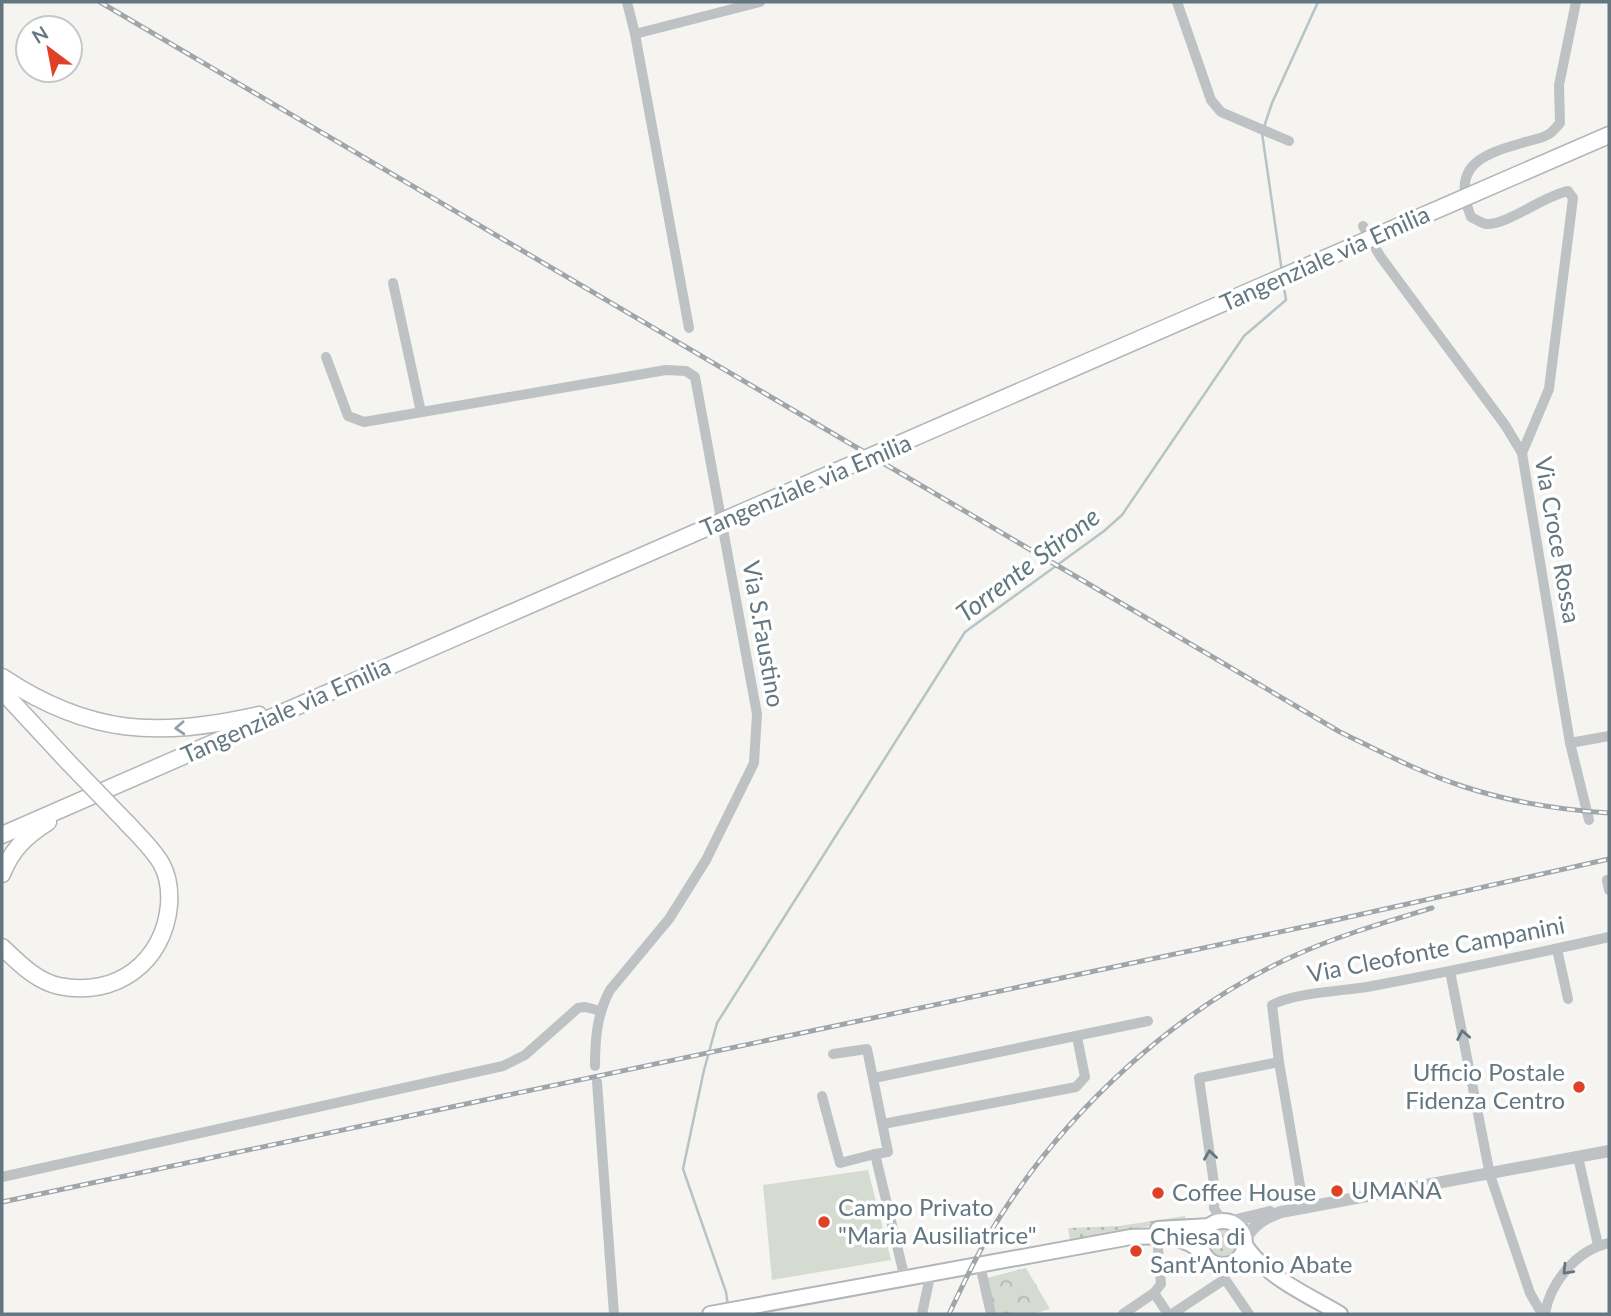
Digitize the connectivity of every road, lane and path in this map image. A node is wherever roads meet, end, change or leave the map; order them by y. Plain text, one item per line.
1 (627, 2) edge
2 (760, 2) edge
3 (1177, 2) edge
4 (1576, 2) edge
5 (635, 34) junction
6 (1609, 135) edge
7 (1289, 141) dead end
8 (1363, 226) dead end
9 (393, 283) dead end
10 (689, 328) dead end
11 (326, 357) dead end
12 (421, 412) junction
13 (1522, 453) junction
14 (2, 677) edge
15 (2, 691) edge
16 (295, 706) junction
17 (1609, 736) edge
18 (1570, 743) junction
19 (80, 800) junction
20 (1588, 820) dead end
21 (2, 835) edge
22 (2, 874) edge
23 (2, 932) edge
24 (1609, 937) edge
25 (2, 947) edge
26 (1557, 949) junction
27 (21, 964) junction
28 (1450, 971) junction
29 (1568, 999) dead end
30 (601, 1011) junction
31 (1147, 1021) dead end
32 (1077, 1037) junction
33 (833, 1054) dead end
34 (1279, 1062) junction
35 (595, 1066) dead end
36 (874, 1078) junction
37 (597, 1082) dead end
38 (822, 1096) dead end
39 (883, 1124) junction
40 (1609, 1151) edge
41 (875, 1154) junction
42 (1578, 1157) junction
43 (1490, 1175) junction
44 (2, 1177) edge
45 (1304, 1209) junction
46 (1281, 1212) junction
47 (1220, 1223) junction
48 (1131, 1237) junction
49 (1245, 1242) junction
50 (1604, 1244) edge
51 (1158, 1249) dead end
52 (1204, 1254) junction
53 (1231, 1264) junction
54 (980, 1265) junction
55 (928, 1274) junction
56 (905, 1279) junction
57 (1286, 1282) junction
58 (1154, 1293) junction
59 (614, 1314) edge
60 (710, 1314) edge
61 (922, 1314) edge
62 (991, 1314) edge
63 (1123, 1314) edge
64 (1170, 1314) edge
65 (1249, 1314) edge
66 (1340, 1314) edge
67 (1543, 1314) edge

1 - 5 street
2 - 5 street
3 - 7 street
4 - 13 street
5 - 10 street
6 - 16 main road, Tangenziale via Emilia, bridge
8 - 13 street, Via Croce Rossa
9 - 12 street
11 - 12 street, Via S.Faustino
12 - 30 street, Via S.Faustino
13 - 18 street, Via Croce Rossa
16 -> 14 main road
15 - 27 main road, bridge
16 - 19 main road, Tangenziale via Emilia
17 - 18 street
18 - 20 street, Via Croce Rossa
19 - 21 main road, Tangenziale via Emilia
19 - 22 main road
23 - 27 main road
24 - 26 street, Via Cleofonte Campanini
25 - 27 main road
26 - 28 street, Via Cleofonte Campanini
26 - 29 street
28 - 34 street, Via Cleofonte Campanini
43 -> 28 street
30 - 35 street, Via S.Faustino
30 - 44 street
31 - 32 street
32 - 36 street
32 - 39 street
33 - 36 street
34 - 45 street
47 -> 34 street
36 - 39 street
37 - 59 street
38 - 41 street
39 - 41 street
40 - 42 street
41 - 56 street
42 - 43 street
42 - 50 street
43 - 45 street
43 - 67 street
45 - 46 street
46 - 47 street
46 - 49 street
47 - 48 main road
47 - 49 main road
47 - 52 main road
48 - 52 main road
48 - 54 main road
49 - 53 main road
49 - 57 main road
50 -> 67 street
51 - 58 street
52 - 53 main road
53 - 57 main road
54 - 55 main road
54 - 62 street
55 - 56 main road
55 - 61 street
56 - 60 main road
57 - 66 main road
58 - 63 street
58 - 64 street
64 - 65 street

